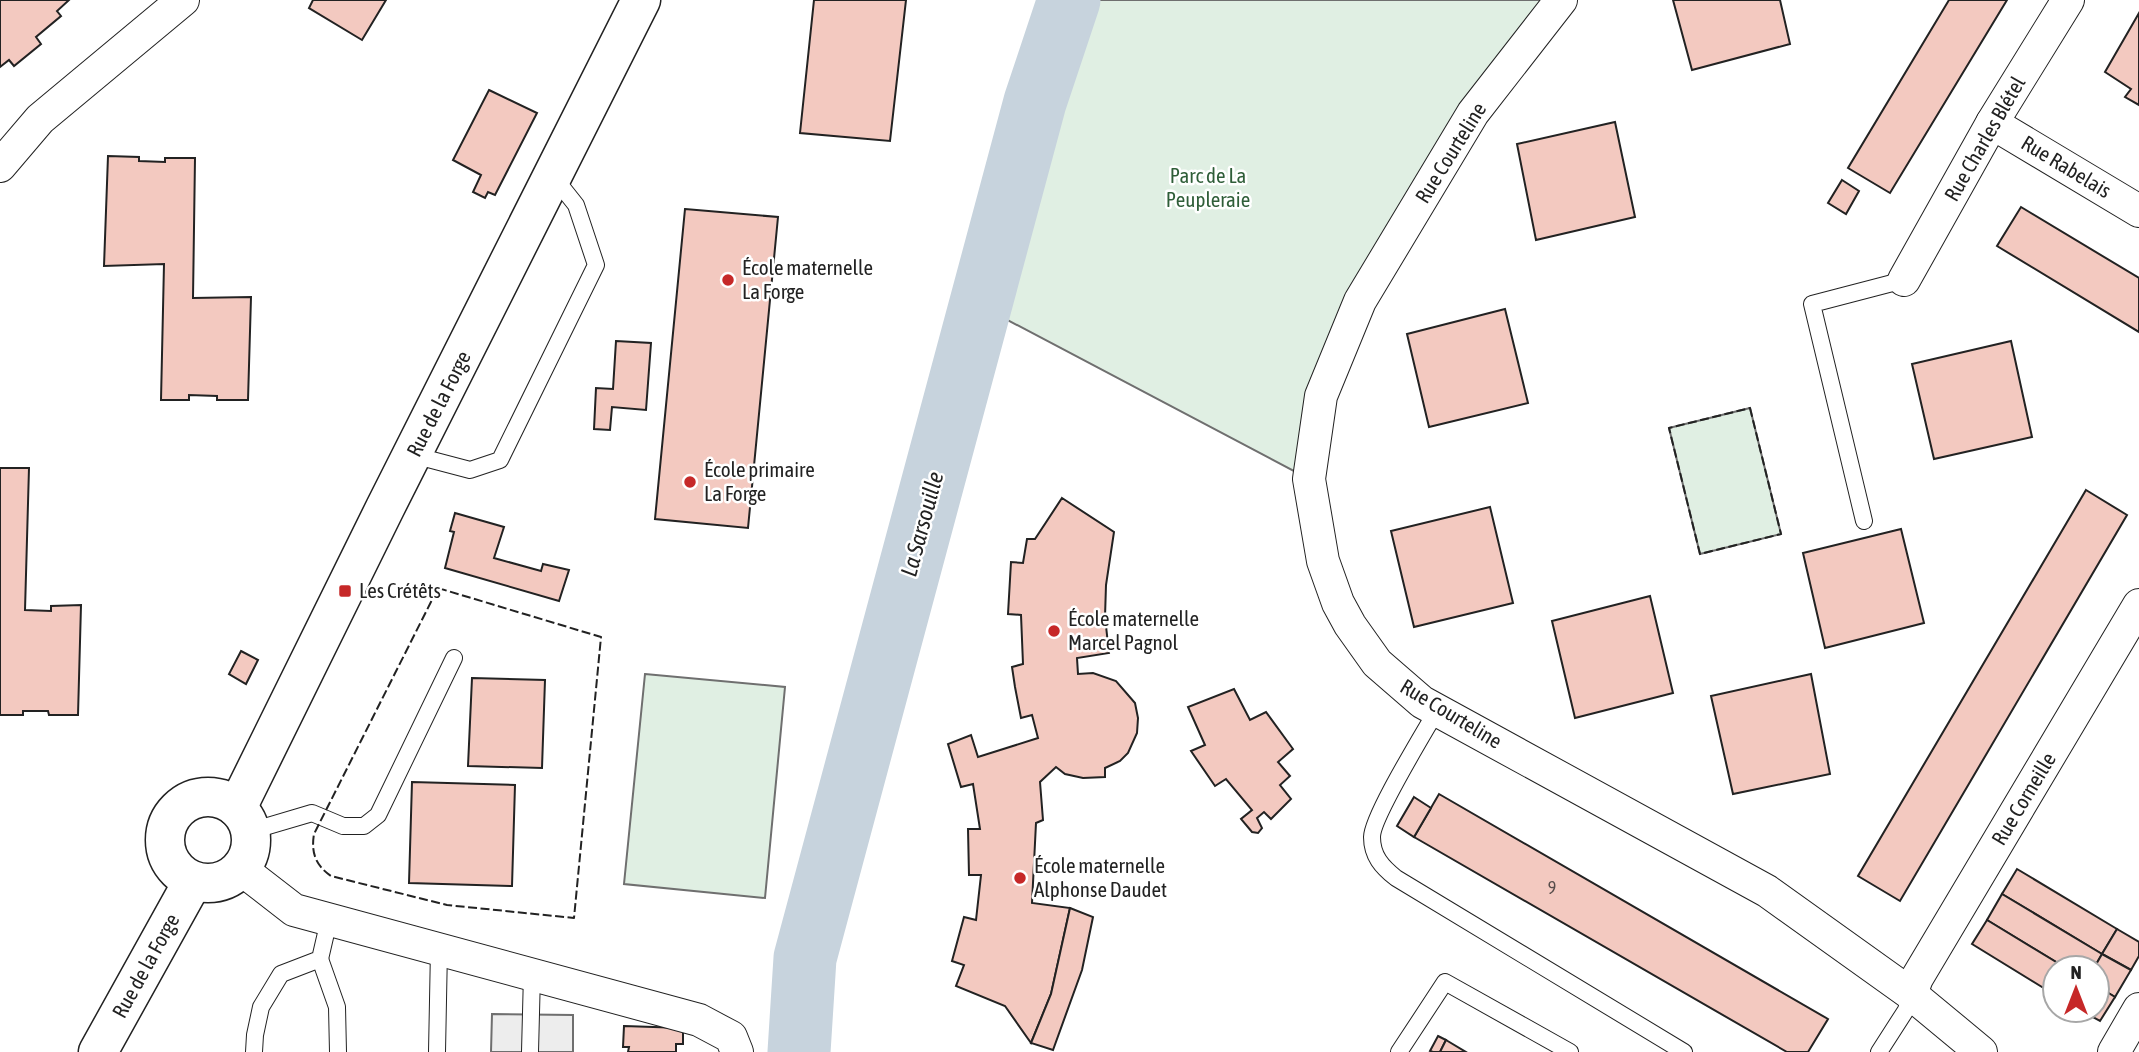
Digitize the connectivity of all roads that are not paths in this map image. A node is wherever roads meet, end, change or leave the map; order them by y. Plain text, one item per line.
1 (183, 0) edge
2 (641, 0) edge
3 (1561, 0) edge
4 (2068, 0) edge
5 (1993, 123) junction
6 (0, 166) edge
7 (553, 176) junction
8 (2139, 211) edge
9 (1904, 280) joint
10 (413, 454) junction
11 (1864, 522) dead end
12 (2139, 605) edge
13 (454, 658) dead end
14 (1437, 710) junction
15 (244, 819) junction
16 (241, 869) junction
17 (194, 881) junction
18 (329, 920) junction
19 (439, 949) junction
20 (320, 960) junction
21 (532, 974) junction
22 (1911, 993) junction
23 (2139, 1009) edge
24 (98, 1052) edge
25 (254, 1052) edge
26 (338, 1052) edge
27 (437, 1052) edge
28 (530, 1052) edge
29 (737, 1052) edge
30 (1399, 1052) edge
31 (1570, 1052) edge
32 (1684, 1052) edge
33 (1879, 1052) edge
34 (1981, 1052) edge
35 (2114, 1052) edge

1 - 6 street
2 - 7 main road, Rue de la Forge
3 - 14 street, Rue Courteline
4 - 5 street, Rue Charles Blétel
5 - 8 street, Rue Rabelais
5 - 9 street, Rue Charles Blétel
7 - 10 main road, Rue de la Forge
7 - 10 lane
9 - 11 lane
10 - 15 main road, Rue de la Forge
12 - 22 street, Rue Corneille
13 - 15 lane
14 - 22 street, Rue Courteline
14 - 32 lane
15 - 16 main road
15 - 17 main road
16 - 17 main road
16 - 18 street
17 - 24 main road, Rue de la Forge
18 - 19 street
18 - 20 lane
19 - 21 street
19 - 27 lane
20 - 25 lane
20 - 26 lane
21 - 28 lane
21 - 29 street
22 - 33 lane
22 - 34 street, Rue Courteline
23 - 35 street
30 - 31 lane

